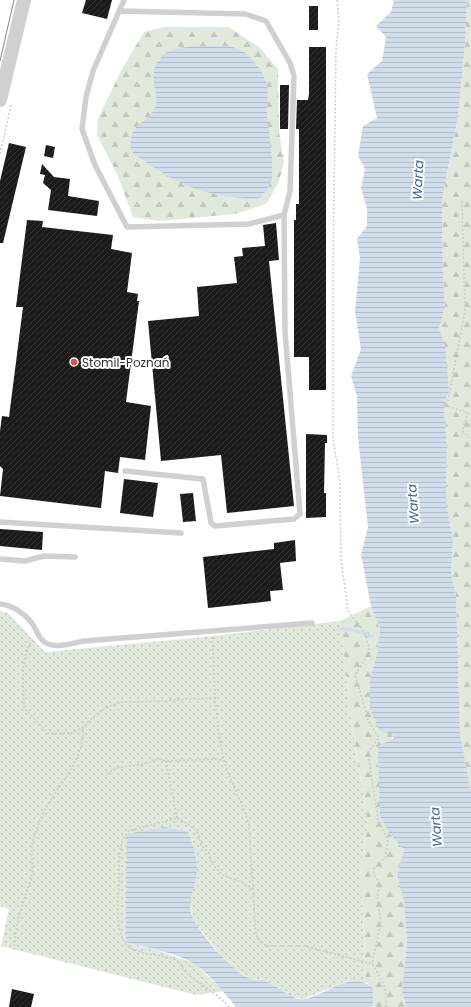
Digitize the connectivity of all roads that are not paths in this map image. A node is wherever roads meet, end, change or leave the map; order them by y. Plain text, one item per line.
1 (24, 0) edge
2 (124, 0) edge
3 (119, 11) junction
4 (0, 100) edge
5 (284, 215) junction
6 (125, 471) dead end
7 (0, 522) edge
8 (182, 533) dead end
9 (75, 557) dead end
10 (0, 559) edge
11 (0, 604) edge
12 (312, 623) dead end

1 - 4 street
2 - 3 lane
3 - 5 lane
3 - 5 lane
5 - 6 lane
7 - 8 lane
9 - 10 lane
11 - 12 lane

